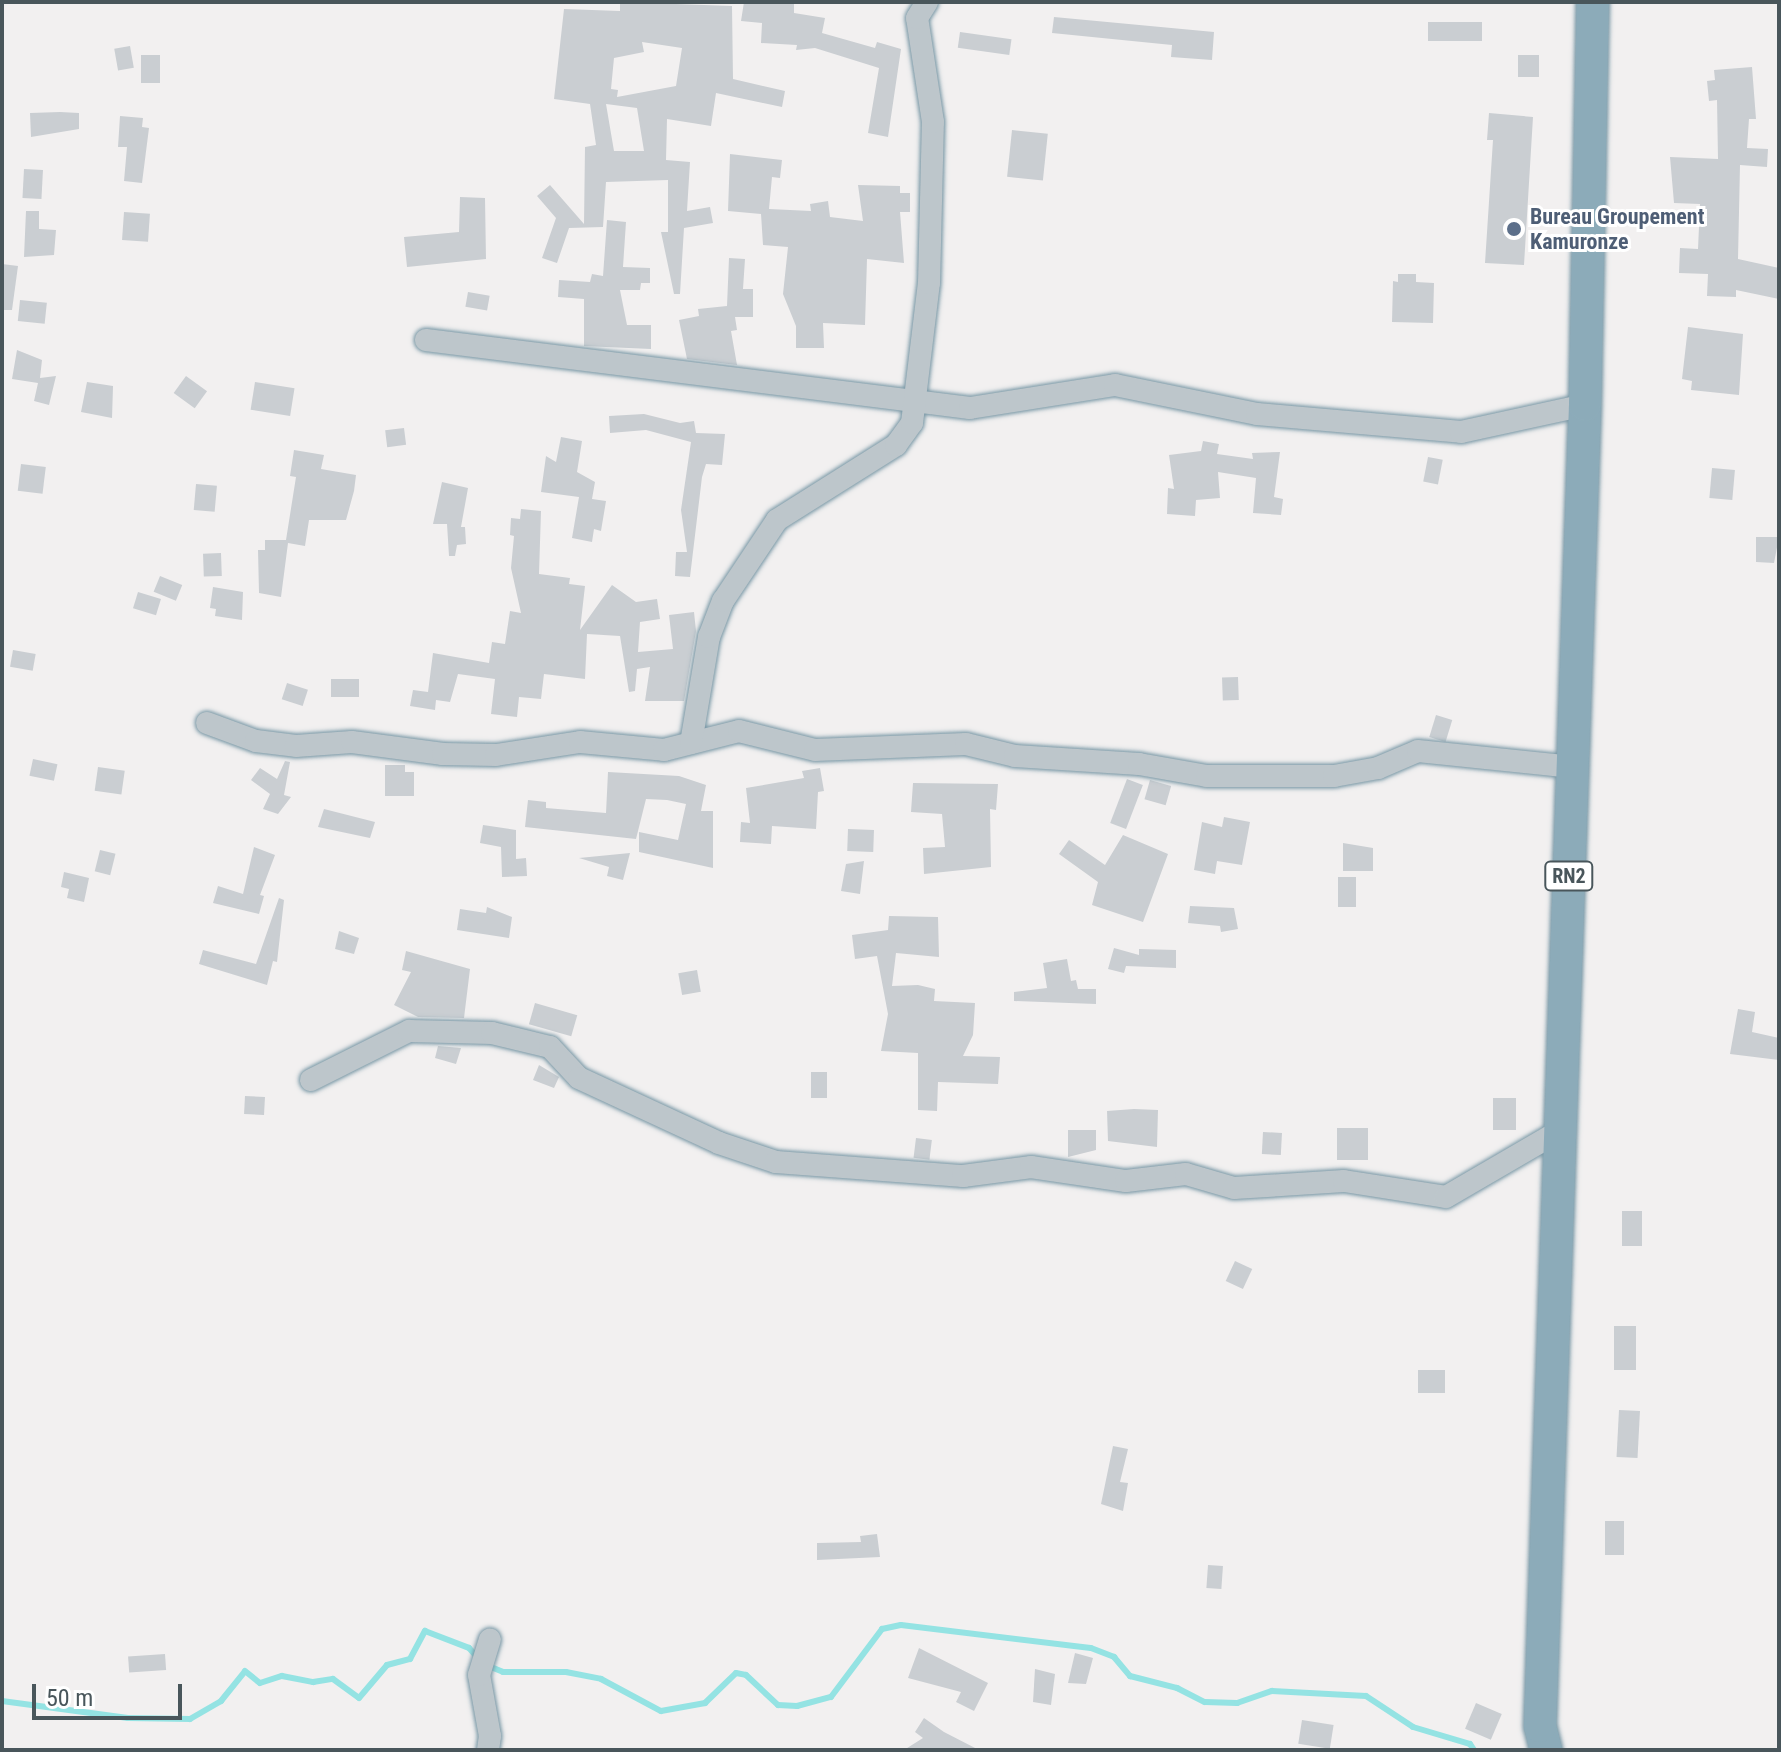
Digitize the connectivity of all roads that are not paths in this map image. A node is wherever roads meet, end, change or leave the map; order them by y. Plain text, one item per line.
1 (927, 2) edge
2 (1593, 2) edge
3 (426, 340) dead end
4 (916, 398) junction
5 (1585, 405) junction
6 (207, 723) dead end
7 (691, 743) junction
8 (1573, 767) junction
9 (311, 1080) dead end
10 (1561, 1130) junction
11 (490, 1640) dead end
12 (488, 1750) edge
13 (1546, 1750) edge

1 - 4 street
2 - 5 highway, RN2
3 - 4 street
4 - 5 street
4 - 7 street
5 - 8 highway, RN2
6 - 7 street
7 - 8 street
8 - 10 highway, RN2
9 - 10 street
10 - 13 highway, RN2
11 - 12 street

